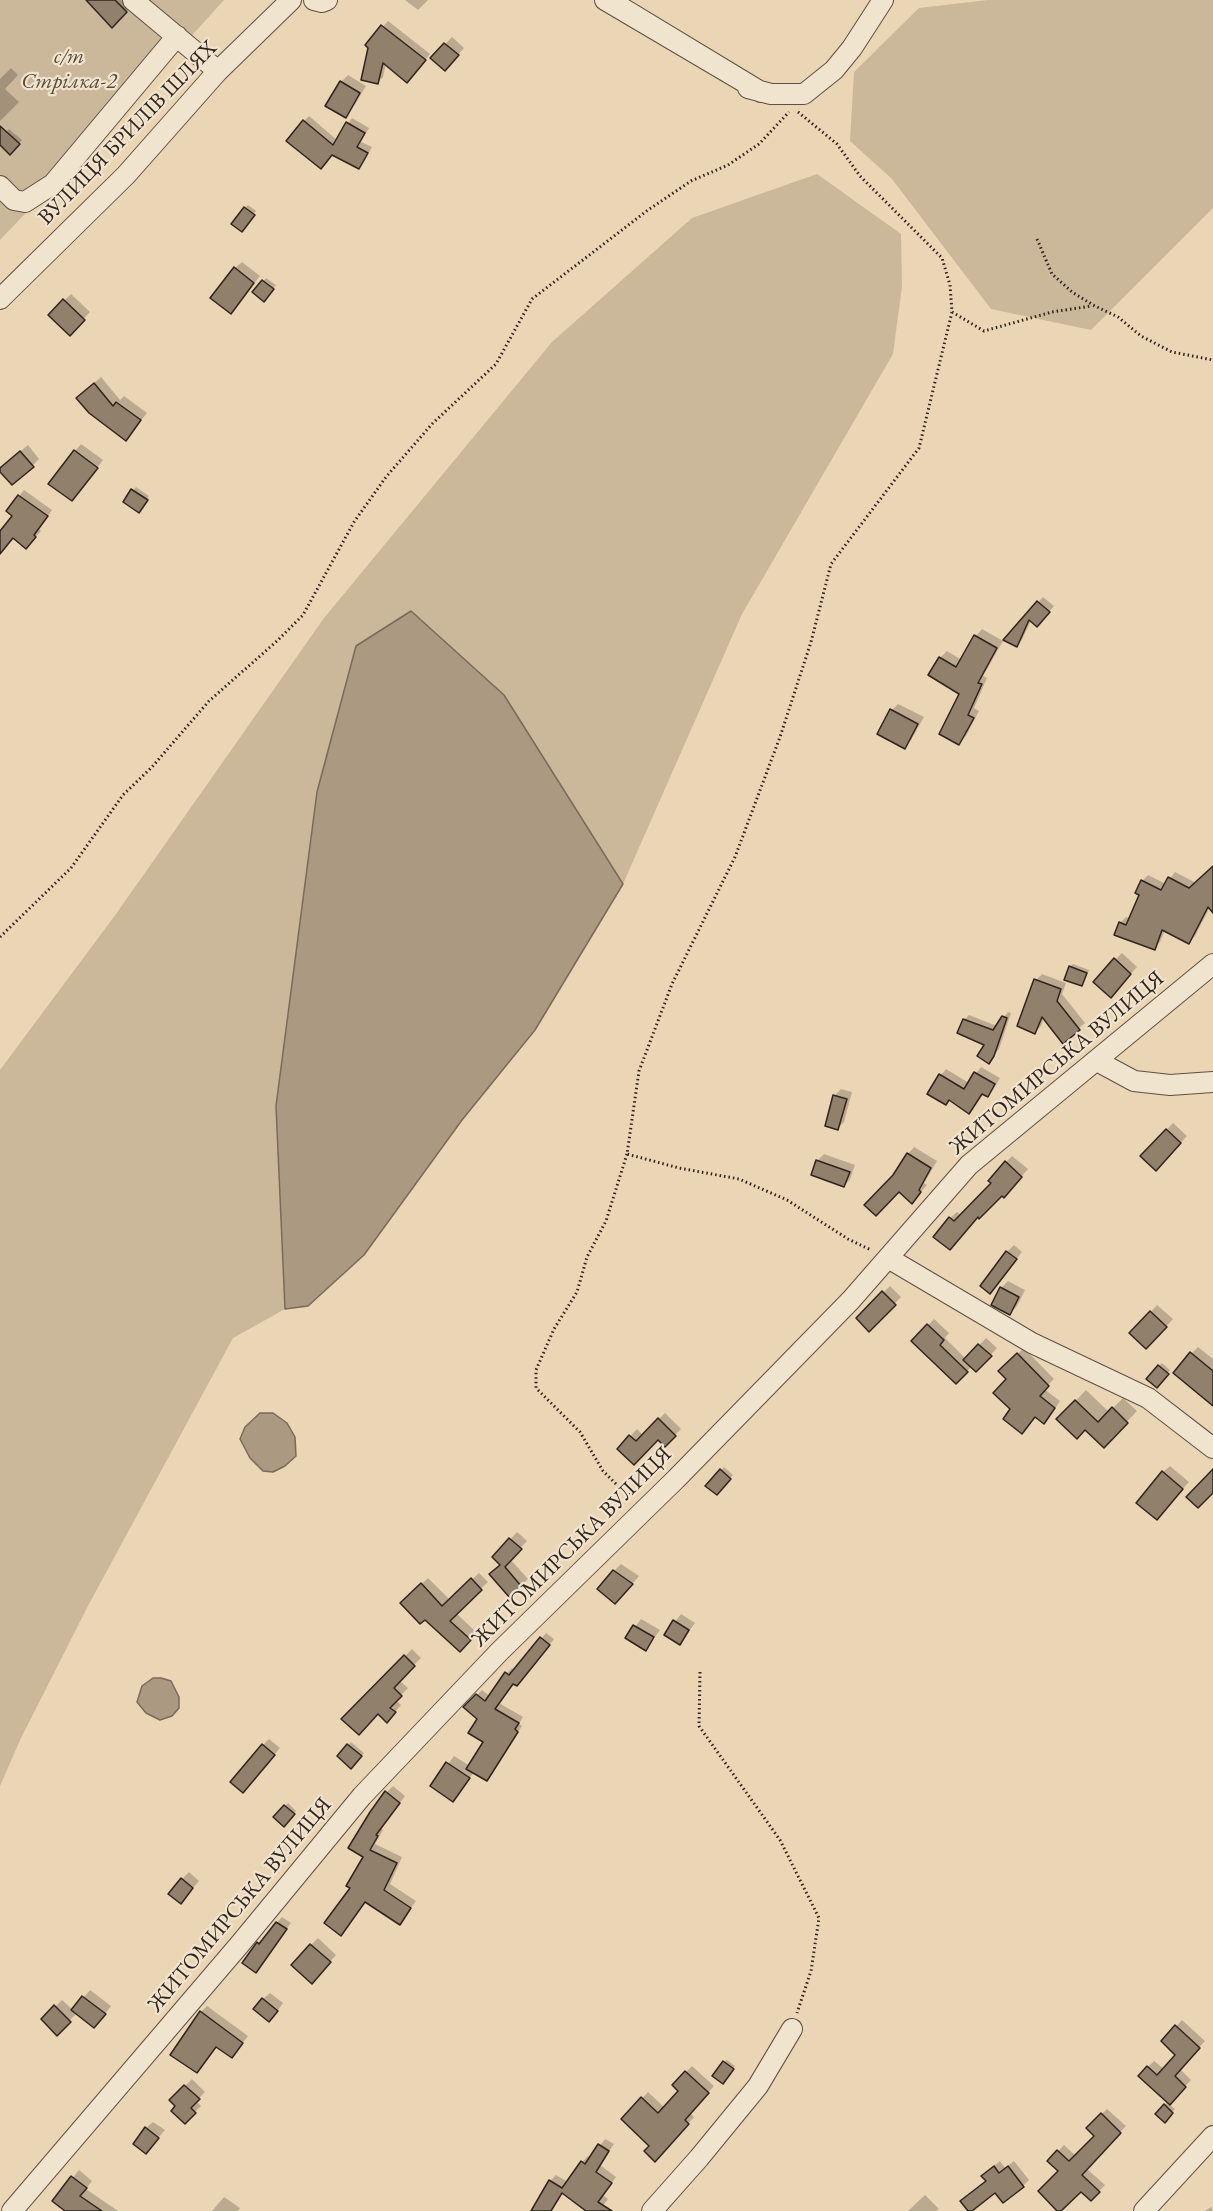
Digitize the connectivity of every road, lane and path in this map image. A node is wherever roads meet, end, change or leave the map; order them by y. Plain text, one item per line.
1 (133, 0) edge
2 (291, 0) edge
3 (314, 0) edge
4 (327, 0) edge
5 (600, 0) edge
6 (610, 0) edge
7 (883, 0) edge
8 (177, 36) junction
9 (218, 71) junction
10 (766, 93) junction
11 (0, 186) edge
12 (1036, 239) dead end
13 (0, 299) edge
14 (1093, 305) junction
15 (952, 312) junction
16 (1213, 360) edge
17 (0, 937) edge
18 (1213, 964) edge
19 (1097, 1061) junction
20 (1213, 1082) edge
21 (627, 1154) junction
22 (888, 1258) junction
23 (1213, 1448) edge
24 (649, 1506) junction
25 (700, 1672) dead end
26 (792, 2028) joint
27 (1213, 2136) edge
28 (12, 2211) edge
29 (652, 2211) edge
30 (1144, 2211) edge

1 - 8 street
2 - 9 street, ВУЛИЦЯ БРИЛІВ ШЛЯХ
3 - 4 street
5 - 10 street
6 - 10 street
7 - 10 street
8 - 9 street
8 - 11 street
9 - 13 street, ВУЛИЦЯ БРИЛІВ ШЛЯХ
12 - 14 path
14 - 15 path
14 - 16 path
15 - 17 path
15 - 21 path
18 - 19 street, ЖИТОМИРСЬКА ВУЛИЦЯ
19 - 20 street
19 - 22 street, ЖИТОМИРСЬКА ВУЛИЦЯ
21 - 22 path
21 - 24 path
22 - 23 street
22 - 24 street, ЖИТОМИРСЬКА ВУЛИЦЯ
24 - 28 street, ЖИТОМИРСЬКА ВУЛИЦЯ
25 - 26 path
26 - 29 street
27 - 30 street

